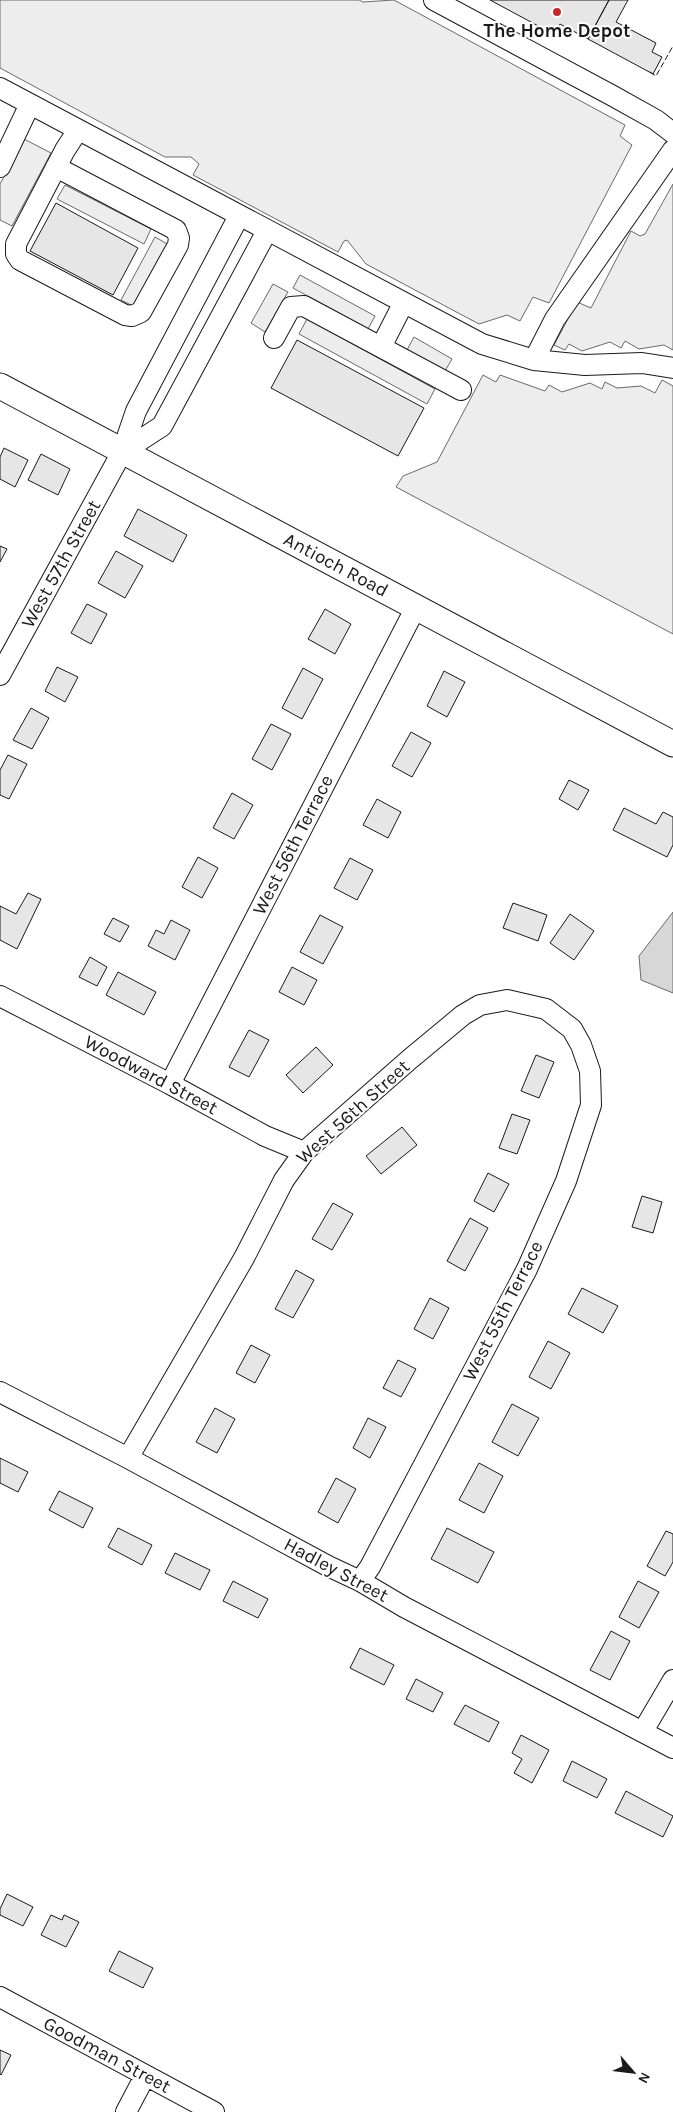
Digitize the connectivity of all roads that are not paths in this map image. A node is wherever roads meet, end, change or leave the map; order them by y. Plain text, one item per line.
1 (434, 0) edge
2 (0, 88) edge
3 (30, 104) junction
4 (8, 130) edge
5 (78, 130) junction
6 (673, 133) edge
7 (673, 150) edge
8 (0, 167) edge
9 (56, 167) junction
10 (239, 216) junction
11 (267, 230) junction
12 (8, 239) edge
13 (403, 304) junction
14 (274, 338) dead end
15 (381, 347) junction
16 (534, 360) junction
17 (673, 368) edge
18 (0, 386) edge
19 (461, 390) dead end
20 (122, 452) junction
21 (416, 607) junction
22 (0, 675) edge
23 (673, 744) edge
24 (0, 996) edge
25 (572, 1028) joint
26 (170, 1084) junction
27 (304, 1152) junction
28 (0, 1392) edge
29 (128, 1458) junction
30 (360, 1580) junction
31 (673, 1680) edge
32 (643, 1732) junction
33 (673, 1748) edge
34 (0, 1997) edge
35 (145, 2076) junction
36 (126, 2112) edge
37 (214, 2112) edge

1 - 6 street
2 - 3 street
3 - 4 street
3 - 5 street
4 - 8 street
5 - 9 street
5 - 10 street
7 - 16 street
9 - 12 street
9 - 12 street
10 - 11 street
10 - 20 street, West 57th Street
11 - 13 street
11 - 20 street
13 - 15 street
13 - 16 street
14 - 15 street
15 - 19 street
16 - 17 street
18 - 20 main road, Antioch Road
20 - 21 main road, Antioch Road
20 - 22 street, West 57th Street
21 - 23 main road, Antioch Road
21 - 26 street, West 56th Terrace
24 - 26 street, Woodward Street
25 - 27 street, West 56th Street
25 - 30 street, West 55th Terrace
26 - 27 street, Woodward Street
27 - 29 street, West 56th Street
28 - 29 street, Hadley Street
29 - 30 street, Hadley Street
30 - 32 street, Hadley Street
31 - 32 street
32 - 33 street, Hadley Street
34 - 35 street, Goodman Street
35 - 36 street
35 - 37 street, Goodman Street

